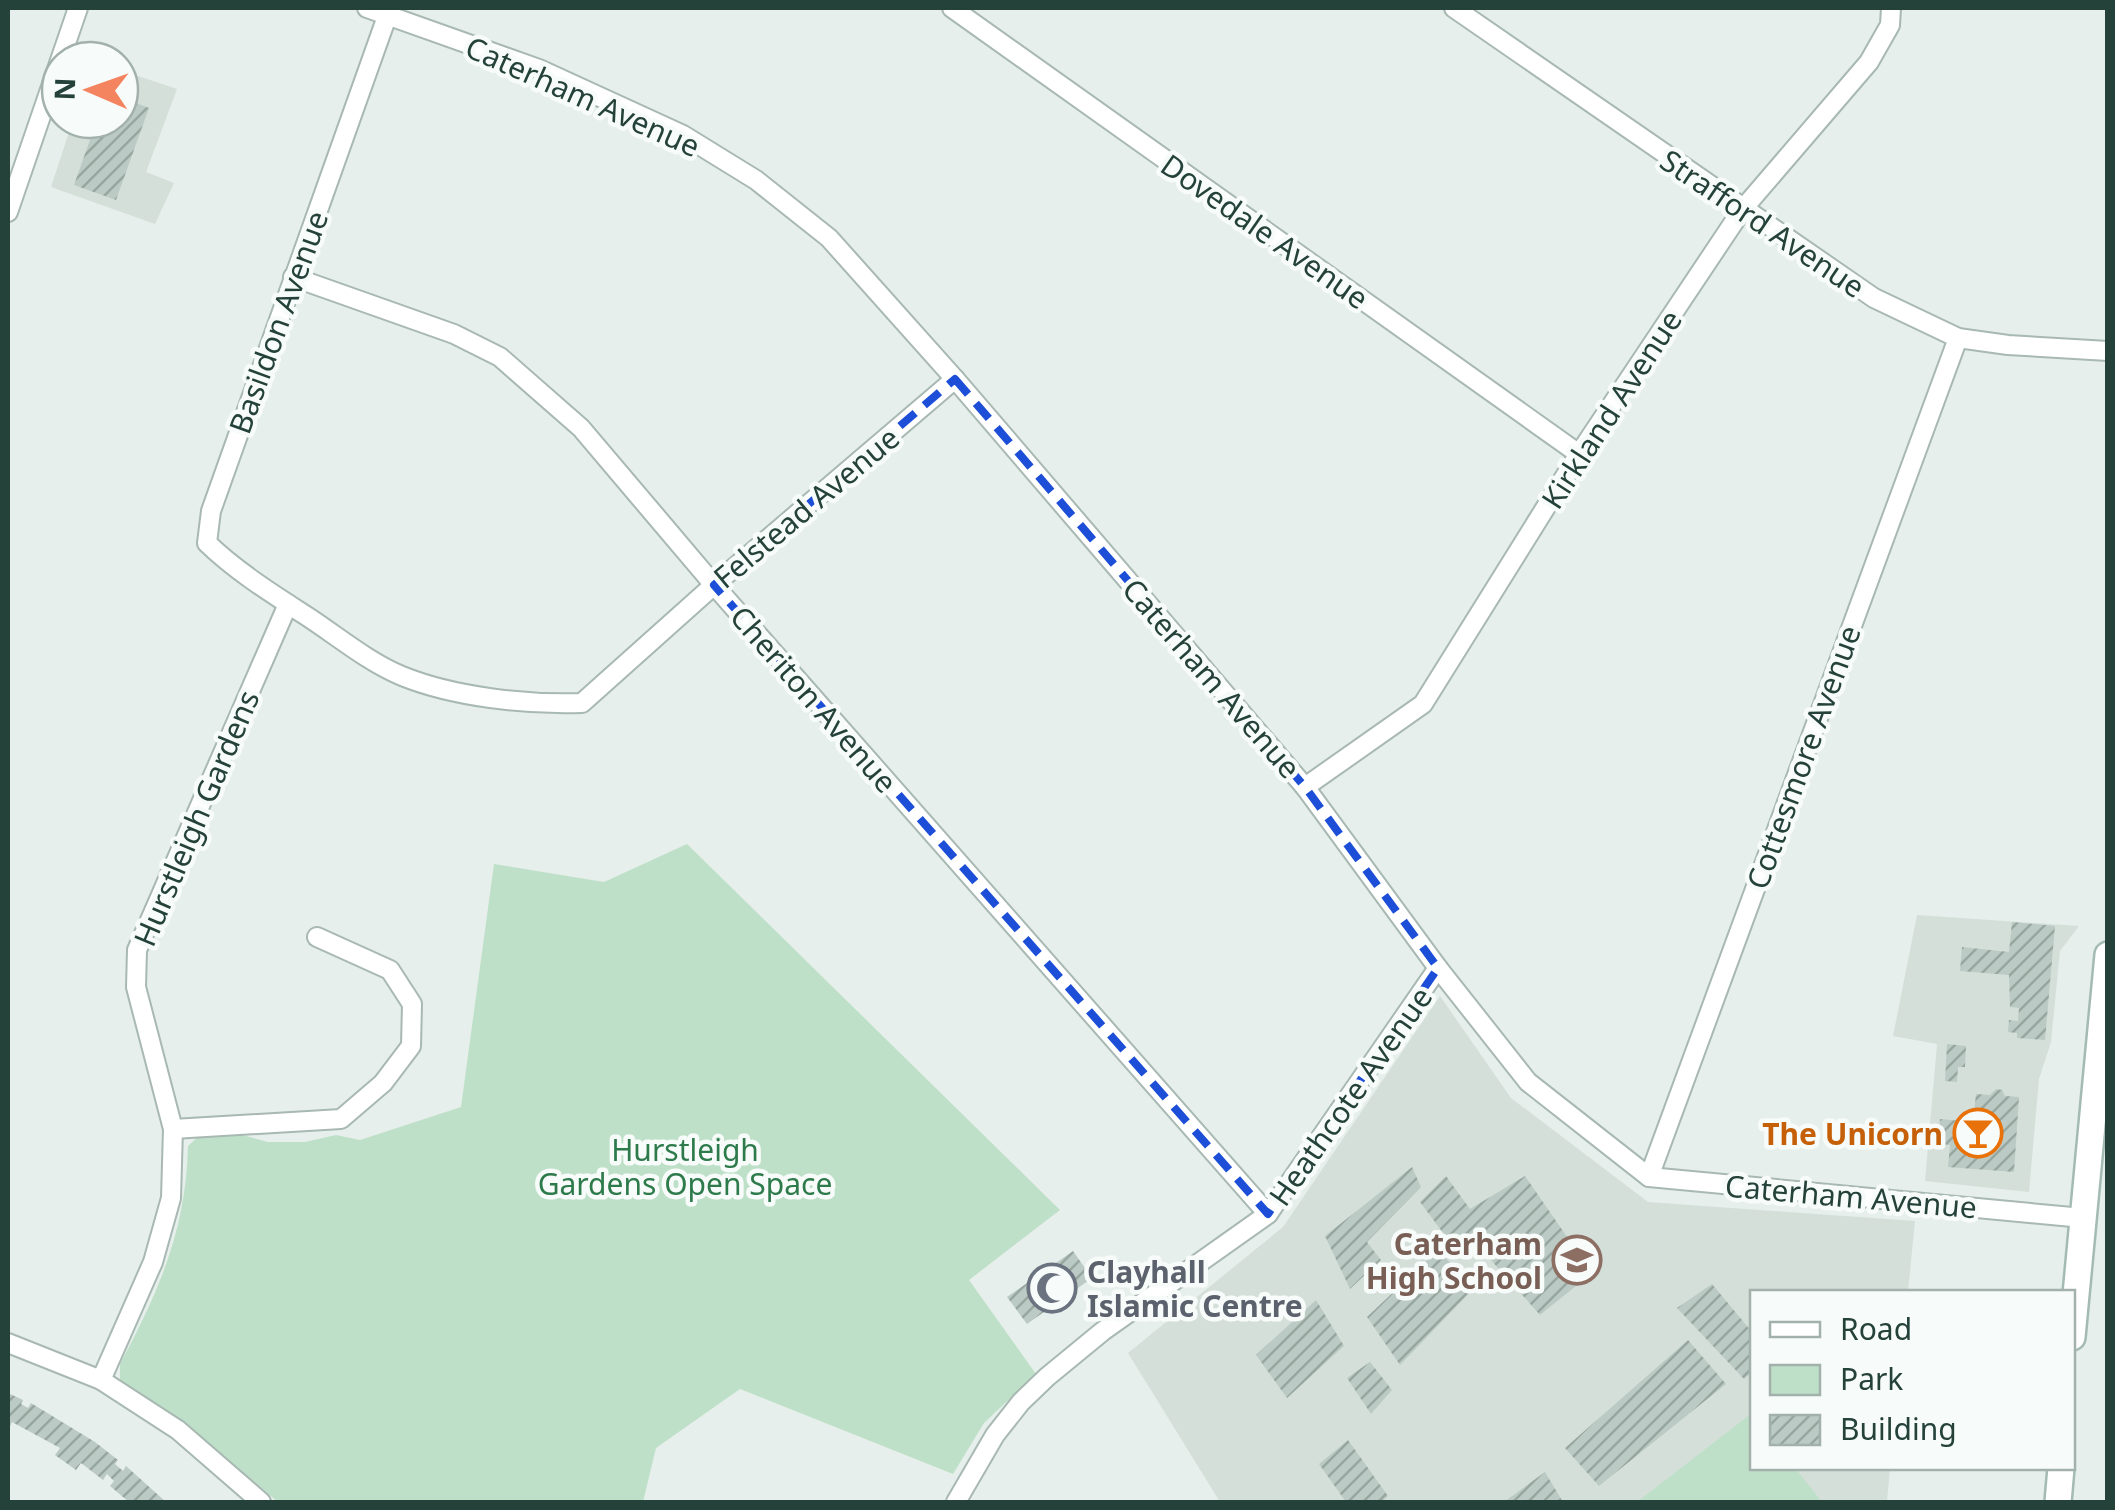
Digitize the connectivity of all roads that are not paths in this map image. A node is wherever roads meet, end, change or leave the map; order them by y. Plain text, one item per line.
1 (78, 8) edge
2 (367, 8) edge
3 (952, 8) edge
4 (1454, 8) edge
5 (1890, 8) edge
6 (389, 11) edge
7 (13, 180) edge
8 (1742, 210) junction
9 (8, 212) edge
10 (293, 276) junction
11 (1958, 338) junction
12 (2108, 351) edge
13 (955, 379) junction
14 (1579, 454) junction
15 (714, 584) junction
16 (288, 604) junction
17 (1305, 786) junction
18 (318, 937) dead end
19 (2108, 955) edge
20 (1438, 968) junction
21 (2103, 1054) edge
22 (172, 1129) junction
23 (1649, 1176) junction
24 (1268, 1214) junction
25 (2083, 1218) junction
26 (2075, 1305) edge
27 (8, 1343) edge
28 (101, 1380) junction
29 (2061, 1470) edge
30 (261, 1502) edge
31 (956, 1502) edge
32 (2058, 1502) edge

1 - 7 street
2 - 6 street, Caterham Avenue
3 - 14 street, Dovedale Avenue
4 - 8 street, Strafford Avenue
5 - 8 street, Kirkland Avenue
6 - 10 street, Basildon Avenue
6 - 13 street, Caterham Avenue
7 - 9 street
8 - 11 street, Strafford Avenue
8 - 14 street, Kirkland Avenue
10 - 15 street, Cheriton Avenue
10 - 16 street, Basildon Avenue
11 - 12 street, Strafford Avenue
11 - 23 street, Cottesmore Avenue
13 - 15 street, Felstead Avenue
13 - 17 street, Caterham Avenue
14 - 17 street, Kirkland Avenue
15 - 16 street, Felstead Avenue
15 - 24 street, Cheriton Avenue
16 - 22 street, Hurstleigh Gardens
17 - 20 street, Caterham Avenue
18 - 22 street
19 - 21 street
20 - 23 street, Caterham Avenue
20 - 24 street, Heathcote Avenue
21 - 25 street
22 - 28 street, Hurstleigh Gardens
23 - 25 street, Caterham Avenue
24 - 31 street, Heathcote Avenue
25 - 26 street
27 - 28 street
28 - 30 street
29 - 32 street

